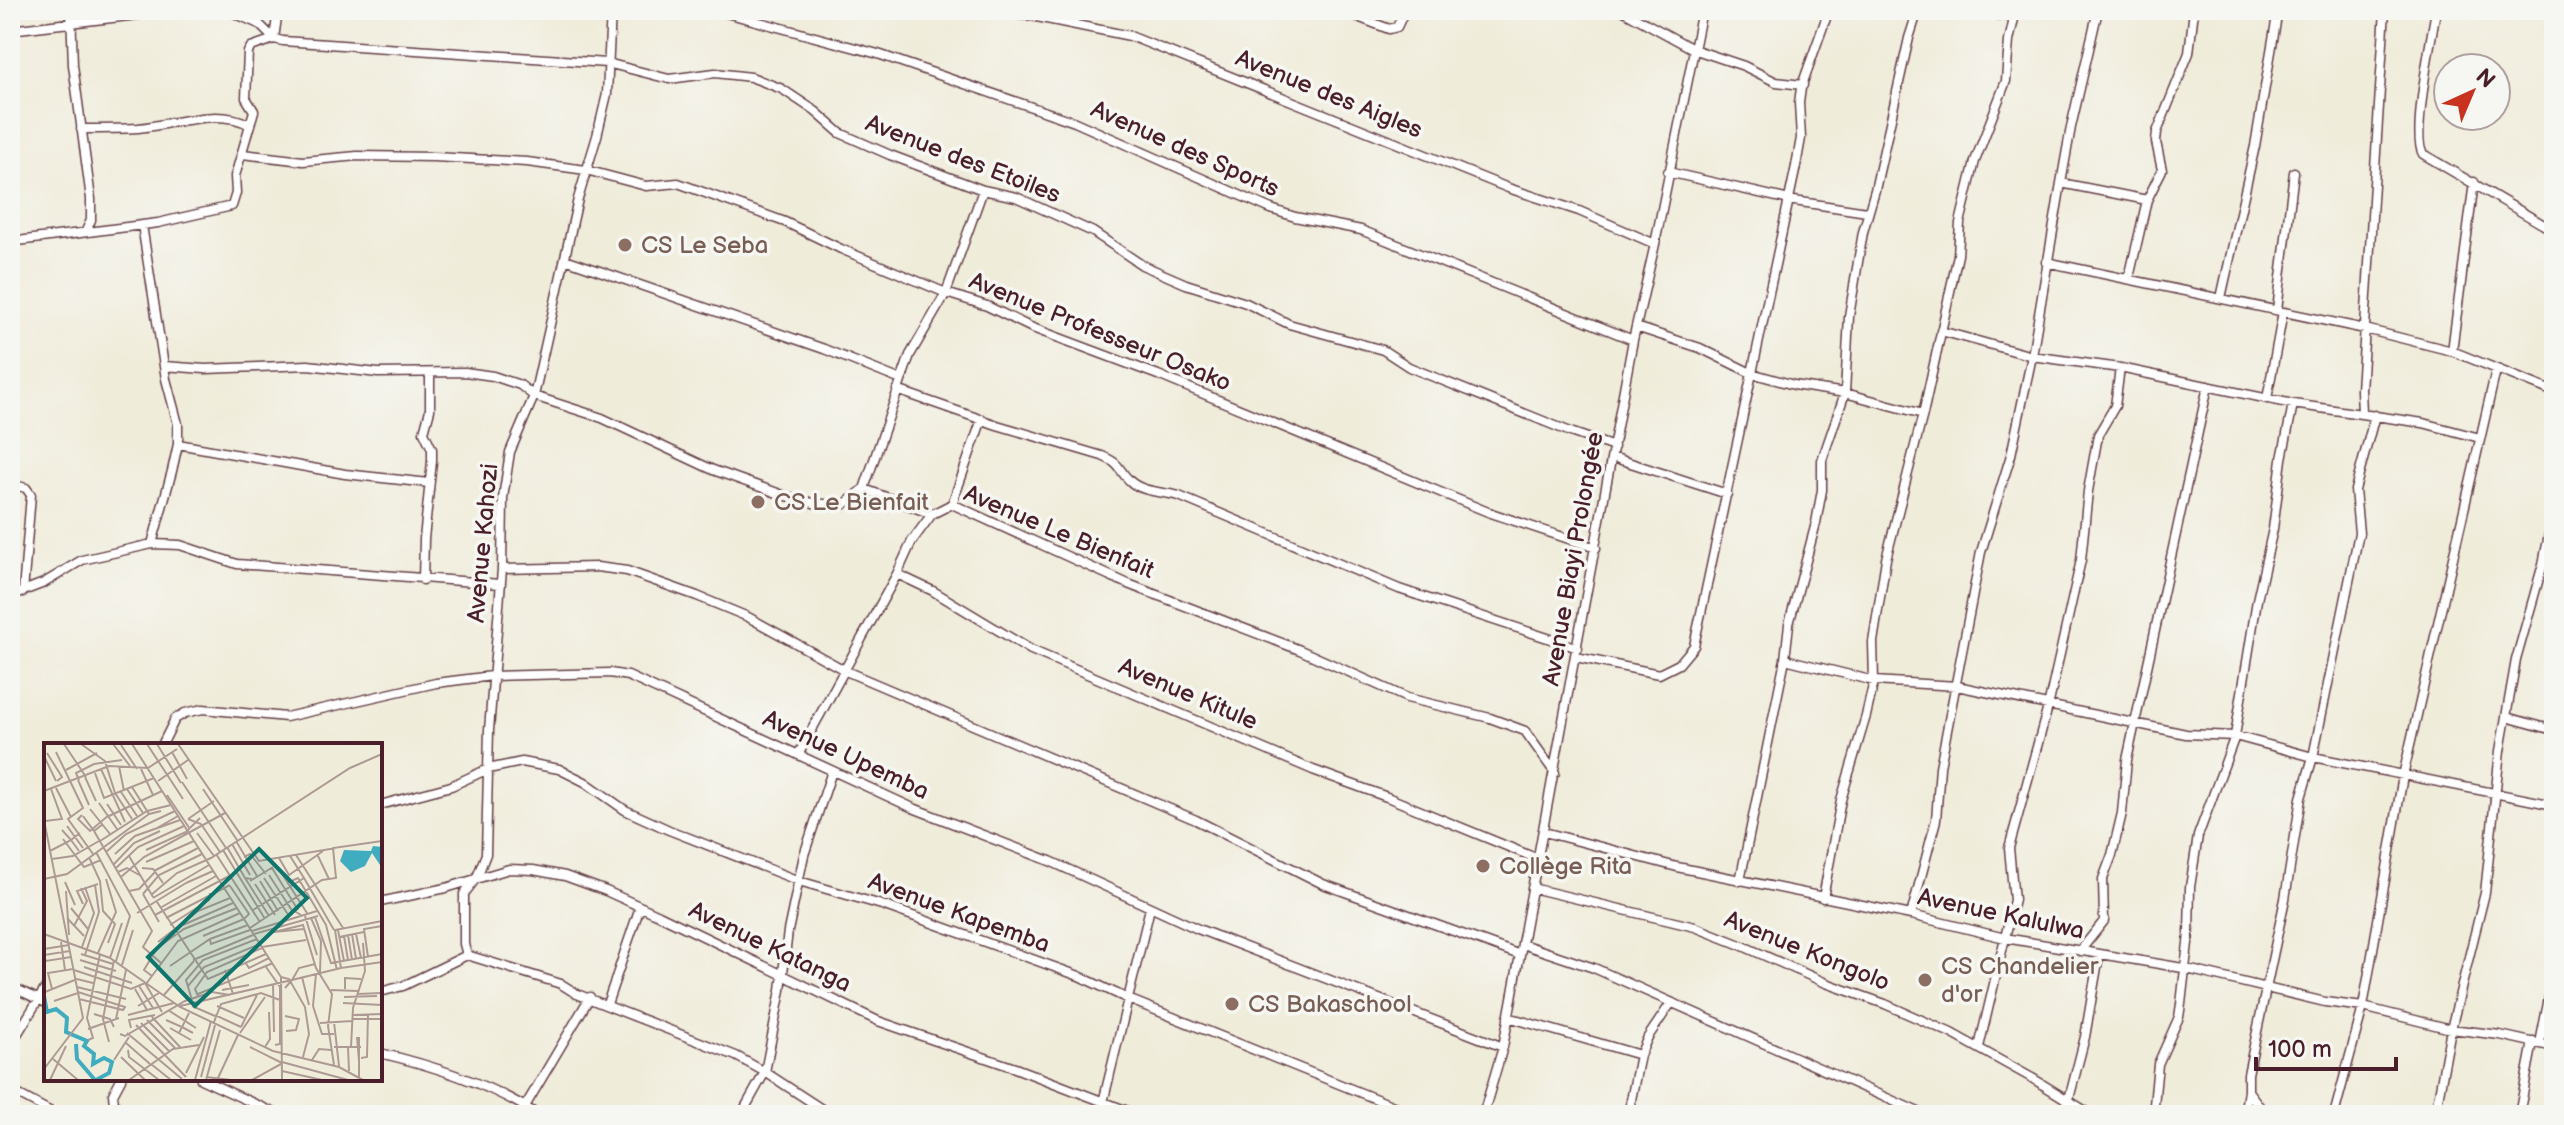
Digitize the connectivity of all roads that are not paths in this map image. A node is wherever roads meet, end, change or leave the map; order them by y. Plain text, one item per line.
1 (71, 10) edge
2 (180, 10) edge
3 (227, 10) edge
4 (278, 10) edge
5 (611, 10) edge
6 (715, 10) edge
7 (981, 10) edge
8 (1340, 10) edge
9 (1405, 10) edge
10 (1622, 10) edge
11 (1702, 10) edge
12 (1829, 10) edge
13 (1918, 10) edge
14 (1962, 10) edge
15 (2098, 10) edge
16 (2194, 10) edge
17 (2278, 10) edge
18 (2385, 10) edge
19 (2436, 10) edge
20 (2014, 14) edge
21 (72, 22) junction
22 (10, 30) edge
23 (274, 39) junction
24 (1693, 49) junction
25 (607, 63) junction
26 (1803, 85) junction
27 (250, 125) junction
28 (81, 129) junction
29 (242, 154) junction
30 (586, 170) junction
31 (1668, 172) junction
32 (2294, 172) dead end
33 (2474, 182) junction
34 (2061, 183) junction
35 (983, 190) junction
36 (1789, 199) junction
37 (2147, 200) junction
38 (1867, 212) junction
39 (142, 225) junction
40 (86, 231) junction
41 (2554, 231) edge
42 (10, 242) edge
43 (1655, 244) junction
44 (565, 259) junction
45 (2046, 262) junction
46 (2129, 278) junction
47 (946, 293) junction
48 (2221, 298) junction
49 (2280, 311) junction
50 (1636, 327) junction
51 (2365, 329) junction
52 (1941, 331) junction
53 (1633, 340) junction
54 (2452, 351) junction
55 (2032, 356) junction
56 (164, 366) junction
57 (2120, 368) junction
58 (2496, 370) junction
59 (1751, 373) junction
60 (430, 374) junction
61 (901, 380) junction
62 (2208, 386) junction
63 (897, 390) junction
64 (2554, 392) edge
65 (1845, 393) junction
66 (534, 396) junction
67 (2267, 399) junction
68 (2293, 404) junction
69 (2362, 412) junction
70 (1923, 414) junction
71 (2375, 415) junction
72 (982, 419) junction
73 (2480, 438) junction
74 (178, 444) junction
75 (1613, 452) junction
76 (429, 483) junction
77 (10, 484) edge
78 (864, 489) junction
79 (1727, 494) junction
80 (952, 504) junction
81 (2554, 510) edge
82 (932, 514) junction
83 (152, 544) junction
84 (1596, 548) junction
85 (502, 569) junction
86 (897, 574) junction
87 (423, 580) junction
88 (500, 584) junction
89 (23, 592) junction
90 (10, 596) edge
91 (1577, 653) junction
92 (1785, 659) junction
93 (844, 669) junction
94 (492, 676) junction
95 (1874, 681) junction
96 (1957, 686) junction
97 (2048, 707) junction
98 (2506, 717) junction
99 (2137, 724) junction
100 (2554, 730) edge
101 (2235, 736) junction
102 (163, 743) edge
103 (798, 755) junction
104 (2313, 757) junction
105 (488, 769) junction
106 (832, 771) junction
107 (1555, 773) junction
108 (2403, 776) junction
109 (2496, 793) junction
110 (382, 804) edge
111 (2554, 805) edge
112 (1544, 832) junction
113 (1538, 859) junction
114 (477, 877) junction
115 (799, 881) junction
116 (1740, 881) junction
117 (1532, 888) junction
118 (1823, 898) junction
119 (382, 902) edge
120 (640, 907) junction
121 (1150, 908) junction
122 (1911, 915) junction
123 (2005, 938) junction
124 (1522, 944) junction
125 (2080, 951) junction
126 (467, 955) junction
127 (1520, 955) junction
128 (2099, 955) junction
129 (2183, 968) junction
130 (2554, 973) edge
131 (782, 977) junction
132 (10, 986) edge
133 (2265, 989) junction
134 (382, 991) edge
135 (590, 997) junction
136 (1128, 999) junction
137 (42, 1001) edge
138 (1671, 1003) junction
139 (607, 1004) junction
140 (2363, 1007) junction
141 (1508, 1017) junction
142 (2451, 1029) junction
143 (2537, 1042) junction
144 (10, 1046) edge
145 (1503, 1047) junction
146 (1979, 1047) junction
147 (2554, 1047) edge
148 (382, 1054) edge
149 (1640, 1055) junction
150 (765, 1072) junction
151 (120, 1081) edge
152 (205, 1081) edge
153 (10, 1090) edge
154 (2248, 1091) junction
155 (1102, 1102) junction
156 (2073, 1102) junction
157 (525, 1106) junction
158 (57, 1115) edge
159 (115, 1115) edge
160 (279, 1115) edge
161 (520, 1115) edge
162 (538, 1115) edge
163 (741, 1115) edge
164 (831, 1115) edge
165 (1100, 1115) edge
166 (1138, 1115) edge
167 (1416, 1115) edge
168 (1483, 1115) edge
169 (1628, 1115) edge
170 (1925, 1115) edge
171 (2070, 1115) edge
172 (2092, 1115) edge
173 (2153, 1115) edge
174 (2244, 1115) edge
175 (2266, 1115) edge
176 (2334, 1115) edge
177 (2435, 1115) edge
178 (2519, 1115) edge

1 - 21 street
2 - 21 street
3 - 23 street
4 - 23 street
5 - 25 street, Avenue Kahozi
6 - 53 street, Avenue des Sports
7 - 43 street, Avenue des Aigles
8 - 9 street
10 - 24 street
11 - 24 street, Avenue Biayi Prolongée
12 - 26 street
13 - 38 street
14 - 20 street
15 - 34 street
16 - 37 street
17 - 48 street
18 - 51 street
19 - 33 street
20 - 52 street
21 - 22 street
21 - 28 street
23 - 25 street, Avenue des Etoiles
23 - 27 street
24 - 26 street
24 - 31 street, Avenue Biayi Prolongée
25 - 30 street, Avenue Kahozi
25 - 35 street, Avenue des Etoiles
26 - 36 street
27 - 28 street
27 - 29 street
28 - 40 street
29 - 30 street, Avenue Professeur Osako
29 - 39 street
30 - 44 street, Avenue Kahozi
30 - 47 street, Avenue Professeur Osako
31 - 36 street
31 - 43 street, Avenue Biayi Prolongée
32 - 49 street
33 - 41 street
33 - 54 street
34 - 37 street
34 - 45 street
35 - 47 street
35 - 75 street, Avenue des Etoiles
36 - 38 street
36 - 59 street
37 - 46 street
38 - 65 street
39 - 40 street
39 - 56 street
40 - 42 street
43 - 50 street, Avenue Biayi Prolongée
44 - 61 street
44 - 66 street, Avenue Kahozi
45 - 46 street
45 - 55 street
46 - 48 street
47 - 61 street
47 - 84 street, Avenue Professeur Osako
48 - 49 street
49 - 51 street
49 - 67 street
50 - 53 street, Avenue Biayi Prolongée
50 - 59 street
51 - 54 street
51 - 69 street
52 - 55 street
52 - 70 street
53 - 75 street, Avenue Biayi Prolongée
54 - 58 street
55 - 57 street
55 - 96 street
56 - 60 street
56 - 74 street
57 - 62 street
57 - 97 street
58 - 64 street
58 - 73 street
59 - 65 street
59 - 79 street
60 - 66 street
60 - 76 street
61 - 63 street
62 - 67 street
62 - 99 street
63 - 72 street
63 - 78 street
65 - 70 street
65 - 92 street
66 - 78 street
66 - 85 street, Avenue Kahozi
67 - 68 street
68 - 69 street
68 - 101 street
69 - 71 street
70 - 95 street
71 - 73 street
71 - 104 street
72 - 80 street
72 - 91 street
73 - 108 street
74 - 76 street
74 - 83 street
75 - 79 street, Avenue des Etoiles
75 - 84 street, Avenue Biayi Prolongée
76 - 87 street
77 - 89 street
78 - 82 street, Avenue Le Bienfait
79 - 91 street
80 - 82 street, Avenue Le Bienfait
80 - 107 street, Avenue Le Bienfait
81 - 98 street
82 - 86 street
83 - 87 street
83 - 89 street
84 - 91 street, Avenue Biayi Prolongée
85 - 88 street, Avenue Kahozi
85 - 93 street
86 - 93 street
86 - 113 street, Avenue Kitule
87 - 88 street
88 - 94 street, Avenue Kahozi
89 - 90 street
91 - 107 street, Avenue Biayi Prolongée
92 - 95 street
92 - 116 street
93 - 103 street
93 - 127 street
94 - 102 street, Avenue Upemba
94 - 103 street, Avenue Upemba
94 - 105 street, Avenue Kahozi
95 - 96 street
95 - 118 street
96 - 97 street
96 - 122 street
97 - 99 street
97 - 123 street
98 - 100 street
98 - 109 street
99 - 101 street
99 - 125 street
101 - 104 street
101 - 129 street
103 - 106 street, Avenue Upemba
104 - 108 street
104 - 133 street
105 - 110 street, Avenue Kapemba
105 - 114 street, Avenue Kahozi
105 - 115 street, Avenue Kapemba
106 - 115 street
106 - 121 street, Avenue Upemba
107 - 112 street, Avenue Biayi Prolongée
108 - 109 street
108 - 140 street
109 - 111 street
109 - 142 street
112 - 113 street, Avenue Biayi Prolongée
112 - 116 street, Avenue Kalulwa
113 - 117 street, Avenue Biayi Prolongée
114 - 119 street, Avenue Katanga
114 - 120 street, Avenue Katanga
114 - 126 street, Avenue Kahozi
115 - 131 street
115 - 136 street, Avenue Kapemba
116 - 118 street, Avenue Kalulwa
117 - 124 street, Avenue Biayi Prolongée
117 - 146 street, Avenue Kongolo
118 - 122 street, Avenue Kalulwa
120 - 131 street, Avenue Katanga
120 - 139 street
121 - 136 street
121 - 145 street, Avenue Upemba
122 - 123 street, Avenue Kalulwa
123 - 125 street, Avenue Kalulwa
123 - 146 street
124 - 127 street, Avenue Biayi Prolongée
124 - 138 street
125 - 128 street, Avenue Kalulwa
126 - 134 street
126 - 135 street
127 - 141 street, Avenue Biayi Prolongée
128 - 129 street, Avenue Kalulwa
128 - 156 street
129 - 133 street, Avenue Kalulwa
129 - 173 street
130 - 143 street
131 - 150 street
131 - 155 street, Avenue Katanga
132 - 137 street
133 - 140 street, Avenue Kalulwa
133 - 154 street
135 - 139 street
135 - 157 street
136 - 155 street
136 - 167 street, Avenue Kapemba
137 - 144 street
138 - 149 street
138 - 170 street
139 - 150 street
140 - 142 street, Avenue Kalulwa
140 - 176 street
141 - 145 street, Avenue Biayi Prolongée
141 - 149 street
142 - 143 street, Avenue Kalulwa
142 - 177 street
143 - 147 street, Avenue Kalulwa
143 - 178 street
145 - 168 street, Avenue Biayi Prolongée
146 - 156 street, Avenue Kongolo
148 - 157 street
149 - 169 street
150 - 163 street
150 - 164 street
151 - 159 street
152 - 160 street
153 - 158 street
154 - 174 street
154 - 175 street
155 - 165 street
155 - 166 street, Avenue Katanga
156 - 171 street
156 - 172 street, Avenue Kongolo
157 - 161 street
157 - 162 street

